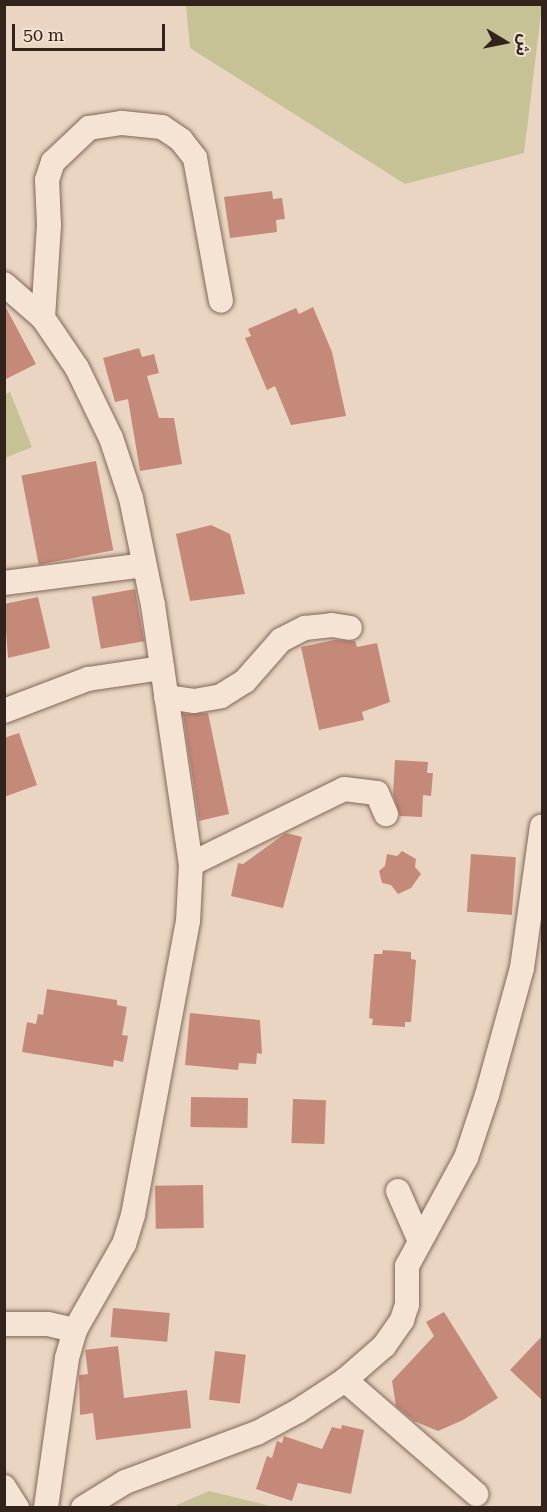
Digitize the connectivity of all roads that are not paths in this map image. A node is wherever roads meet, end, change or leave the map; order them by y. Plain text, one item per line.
1 (4, 284) edge
2 (220, 301) dead end
3 (43, 318) junction
4 (144, 565) junction
5 (4, 583) edge
6 (350, 628) dead end
7 (162, 668) junction
8 (166, 697) junction
9 (4, 711) edge
10 (387, 814) dead end
11 (543, 826) edge
12 (191, 864) junction
13 (398, 1191) dead end
14 (419, 1239) junction
15 (4, 1324) edge
16 (75, 1330) junction
17 (345, 1380) junction
18 (4, 1487) edge
19 (476, 1494) dead end
20 (17, 1508) edge
21 (46, 1508) edge
22 (83, 1508) edge

1 - 3 street
2 - 3 street
3 - 4 street
4 - 5 street
4 - 7 street
6 - 8 street
7 - 8 street
7 - 9 street
8 - 12 street
10 - 12 street
11 - 14 street
12 - 16 street
13 - 14 street
14 - 17 street
15 - 16 street
16 - 21 street
17 - 19 street
17 - 22 street
18 - 20 street

